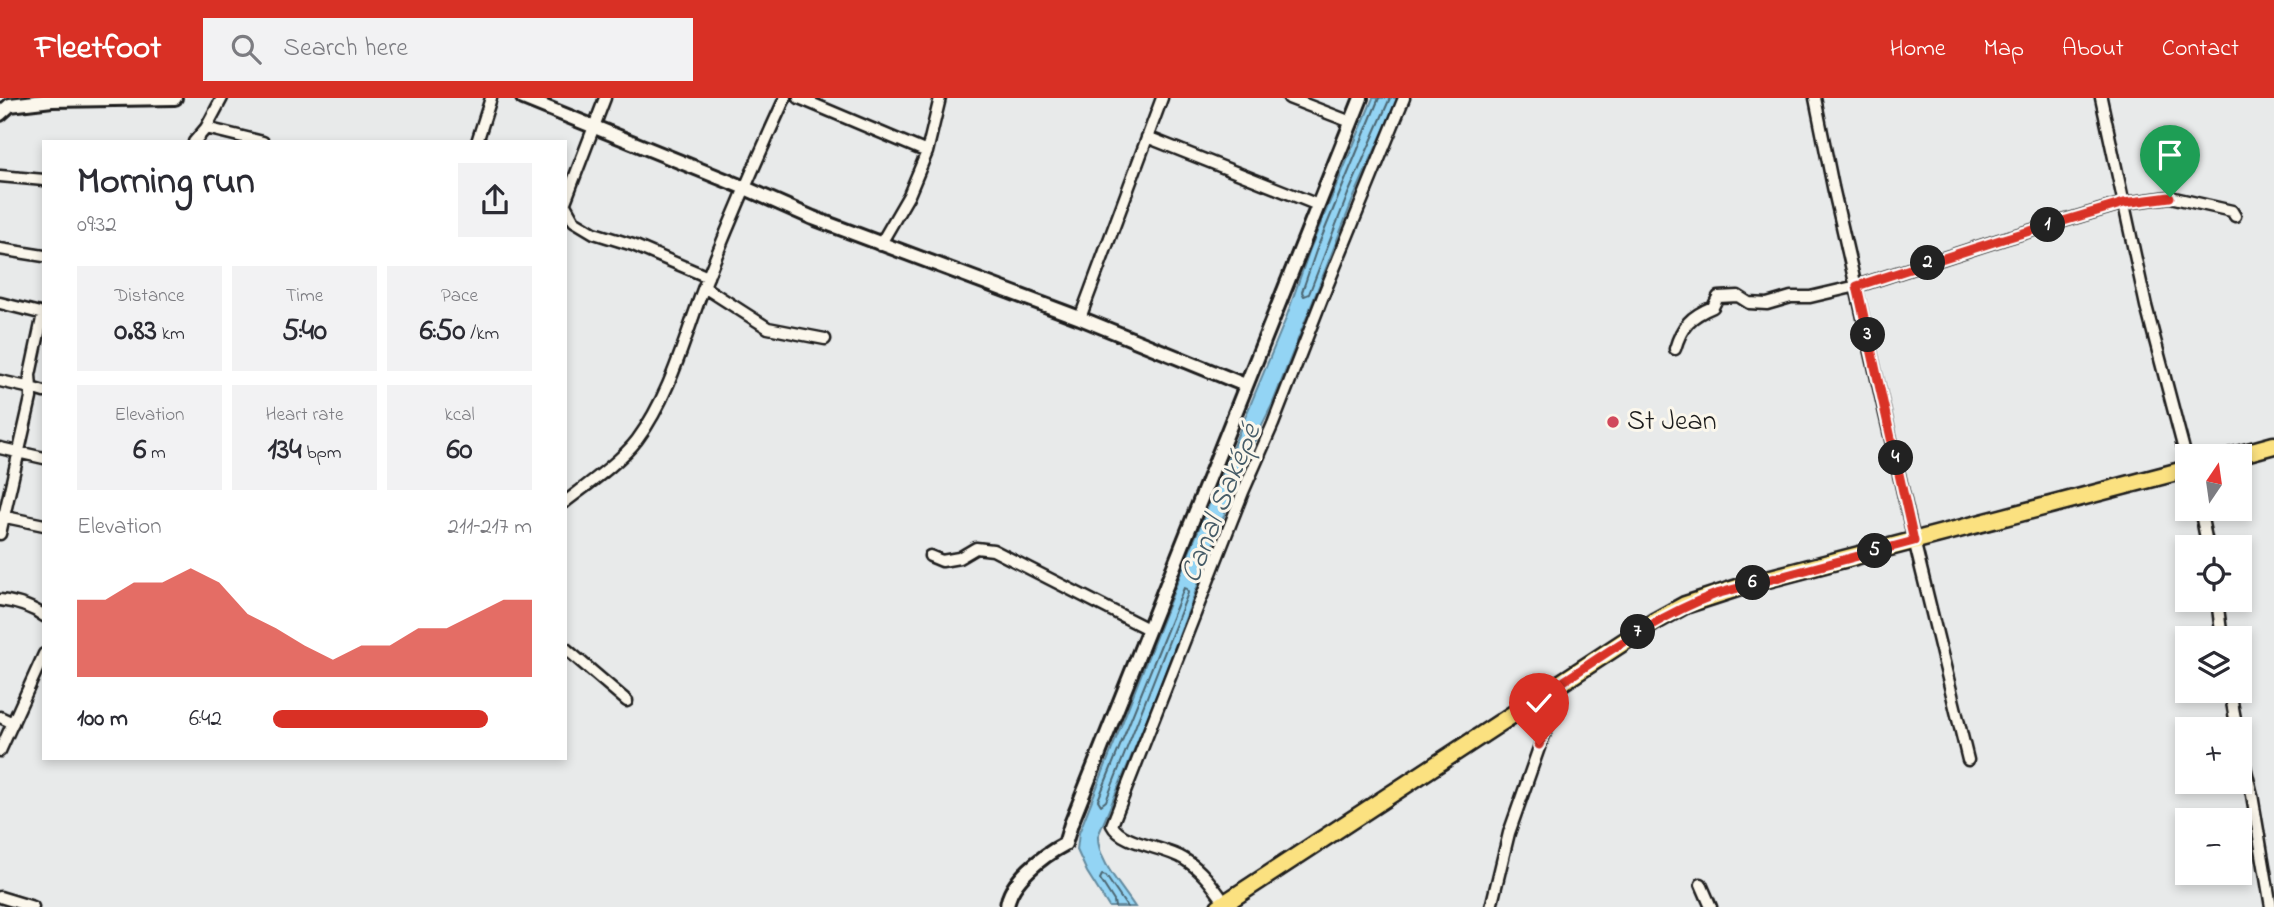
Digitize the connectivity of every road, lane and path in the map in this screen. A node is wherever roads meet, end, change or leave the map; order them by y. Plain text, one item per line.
1 (175, 98) edge
2 (222, 98) edge
3 (491, 98) edge
4 (523, 98) edge
5 (606, 98) edge
6 (785, 98) edge
7 (799, 98) edge
8 (940, 98) edge
9 (1162, 98) edge
10 (1289, 98) edge
11 (1361, 98) edge
12 (1404, 98) edge
13 (1815, 98) edge
14 (2101, 98) edge
15 (0, 114) edge
16 (1351, 122) junction
17 (596, 127) junction
18 (206, 128) junction
19 (1147, 136) junction
20 (196, 140) edge
21 (255, 140) edge
22 (478, 140) edge
23 (927, 152) junction
24 (0, 176) edge
25 (42, 180) edge
26 (745, 188) junction
27 (567, 199) edge
28 (2124, 203) junction
29 (1318, 205) junction
30 (567, 208) edge
31 (2235, 216) dead end
32 (880, 245) junction
33 (0, 249) edge
34 (42, 256) edge
35 (708, 277) junction
36 (1857, 286) junction
37 (704, 287) junction
38 (0, 303) edge
39 (42, 314) edge
40 (1080, 318) junction
41 (42, 319) edge
42 (825, 339) dead end
43 (1675, 349) dead end
44 (0, 381) edge
45 (1245, 385) junction
46 (31, 388) junction
47 (42, 391) edge
48 (2182, 444) edge
49 (2274, 445) edge
50 (0, 448) edge
51 (2252, 451) edge
52 (19, 453) junction
53 (42, 458) edge
54 (2175, 471) edge
55 (567, 501) edge
56 (2, 516) edge
57 (42, 525) edge
58 (0, 534) edge
59 (1914, 541) junction
60 (930, 556) dead end
61 (0, 600) edge
62 (42, 614) edge
63 (1148, 629) junction
64 (567, 650) edge
65 (42, 658) edge
66 (1555, 687) junction
67 (627, 701) dead end
68 (0, 717) edge
69 (13, 723) junction
70 (0, 751) edge
71 (1968, 760) dead end
72 (2252, 794) edge
73 (1702, 884) dead end
74 (0, 897) edge
75 (1222, 905) edge
76 (33, 907) edge
77 (1007, 907) edge
78 (1492, 907) edge
79 (1712, 907) edge
80 (2271, 907) edge

1 - 15 street
2 - 18 street
3 - 22 street
4 - 17 street
5 - 17 street
6 - 26 street
7 - 23 street
8 - 23 street
9 - 19 street
10 - 16 street
11 - 16 street
12 - 75 street
13 - 36 street
14 - 28 street
16 - 29 street
17 - 26 street
17 - 27 street
18 - 20 street
18 - 21 street
19 - 29 street
19 - 40 street
23 - 32 street
24 - 25 street
26 - 32 street
26 - 35 street
28 - 31 street
28 - 36 street
28 - 48 street
29 - 45 street
30 - 35 street
32 - 40 street
33 - 34 street
35 - 37 street
36 - 43 street
36 - 59 street
37 - 42 street
37 - 55 street
38 - 39 street
40 - 45 street
41 - 46 street
44 - 46 street
45 - 63 street
46 - 47 street
46 - 52 street
49 - 51 main road
50 - 52 street
52 - 53 street
52 - 56 street
54 - 59 main road
56 - 57 street
56 - 58 street
59 - 66 main road
59 - 71 street
60 - 63 street
61 - 62 street
63 - 77 street
64 - 67 street
65 - 69 street
66 - 75 main road
66 - 78 street
68 - 69 street
69 - 70 street
72 - 80 street
73 - 79 street
74 - 76 street

